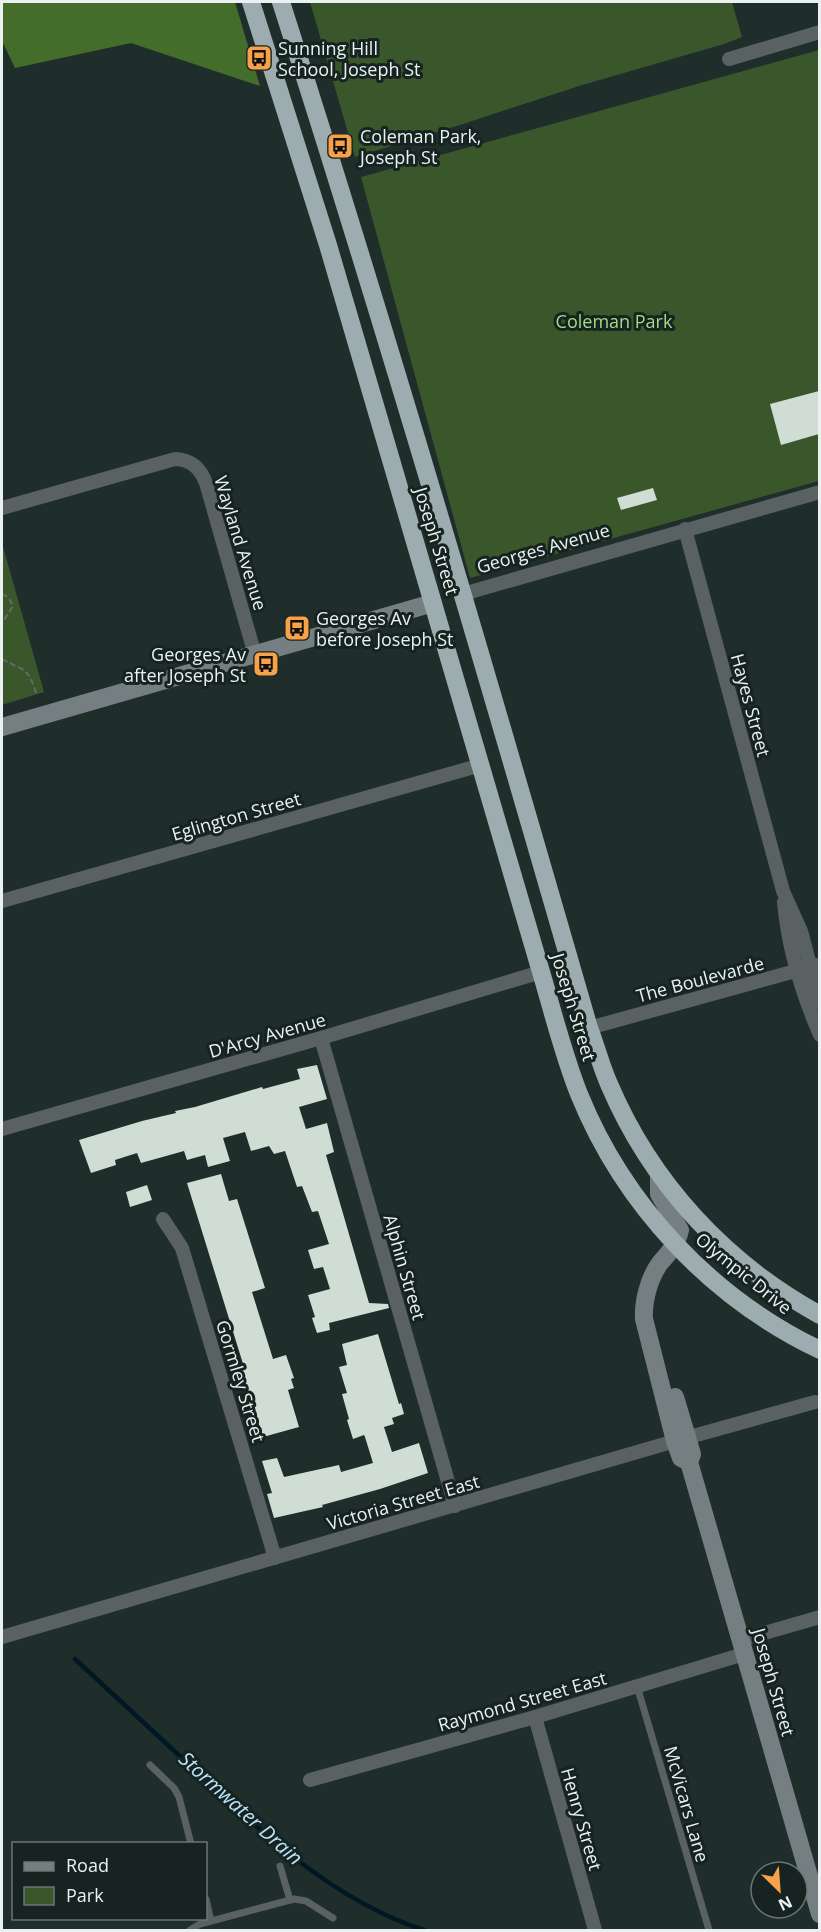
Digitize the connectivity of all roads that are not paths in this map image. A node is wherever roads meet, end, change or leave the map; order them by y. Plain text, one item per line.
1 (251, 2) edge
2 (281, 2) edge
3 (819, 32) edge
4 (729, 59) dead end
5 (819, 492) edge
6 (2, 508) edge
7 (685, 529) junction
8 (463, 594) junction
9 (433, 603) junction
10 (255, 655) junction
11 (2, 727) edge
12 (481, 765) junction
13 (783, 891) junction
14 (2, 901) edge
15 (815, 966) edge
16 (796, 971) junction
17 (541, 972) junction
18 (819, 1003) edge
19 (589, 1028) junction
20 (819, 1035) edge
21 (321, 1038) junction
22 (2, 1129) edge
23 (659, 1174) junction
24 (164, 1219) dead end
25 (672, 1250) junction
26 (819, 1315) edge
27 (819, 1350) edge
28 (815, 1402) dead end
29 (682, 1439) junction
30 (455, 1506) junction
31 (275, 1558) junction
32 (819, 1617) edge
33 (2, 1637) edge
34 (742, 1647) junction
35 (637, 1686) junction
36 (535, 1717) junction
37 (150, 1765) dead end
38 (310, 1780) dead end
39 (190, 1842) edge
40 (280, 1866) dead end
41 (290, 1900) junction
42 (207, 1903) edge
43 (819, 1914) edge
44 (333, 1918) dead end
45 (211, 1921) junction
46 (190, 1930) edge
47 (595, 1930) edge
48 (709, 1930) edge

1 - 9 highway, Joseph Street
2 - 8 highway, Joseph Street
3 - 4 street
5 - 7 street, Georges Avenue
6 - 10 street, Wayland Avenue
7 - 8 street, Georges Avenue
7 - 13 street, Hayes Street
8 - 9 highway, Georges Avenue
8 - 19 highway, Joseph Street
9 - 10 street, Georges Avenue
9 - 12 highway, Joseph Street
10 - 11 street, Georges Avenue
12 - 14 street, Eglington Street
12 - 17 highway, Joseph Street
13 - 15 street, Hayes Street
13 - 16 street, Hayes Street
15 - 16 street, The Boulevarde
15 - 18 street, Hayes Street
16 - 19 street, The Boulevarde
16 - 20 street, Hayes Street
17 - 21 street, D'Arcy Avenue
17 - 25 highway, Joseph Street
19 - 23 highway, Joseph Street
21 - 22 street, D'Arcy Avenue
21 - 30 street, Alphin Street
23 - 25 street, Joseph Street
23 - 26 highway, Olympic Drive
24 - 31 street, Gormley Street
25 - 27 highway, Olympic Drive
25 - 29 street, Joseph Street
28 - 29 street, Victoria Street East
29 - 30 street, Victoria Street East
29 - 34 street, Joseph Street
30 - 31 street, Victoria Street East
31 - 33 street, Victoria Street East
32 - 34 street, Raymond Street East
34 - 35 street, Raymond Street East
34 - 43 street, Joseph Street
35 - 36 street, Raymond Street East
35 - 48 lane, McVicars Lane
36 - 38 street, Raymond Street East
36 - 47 street, Henry Street
37 - 39 lane
40 - 41 lane
41 - 44 lane
41 - 45 lane
42 - 45 lane
45 - 46 lane

